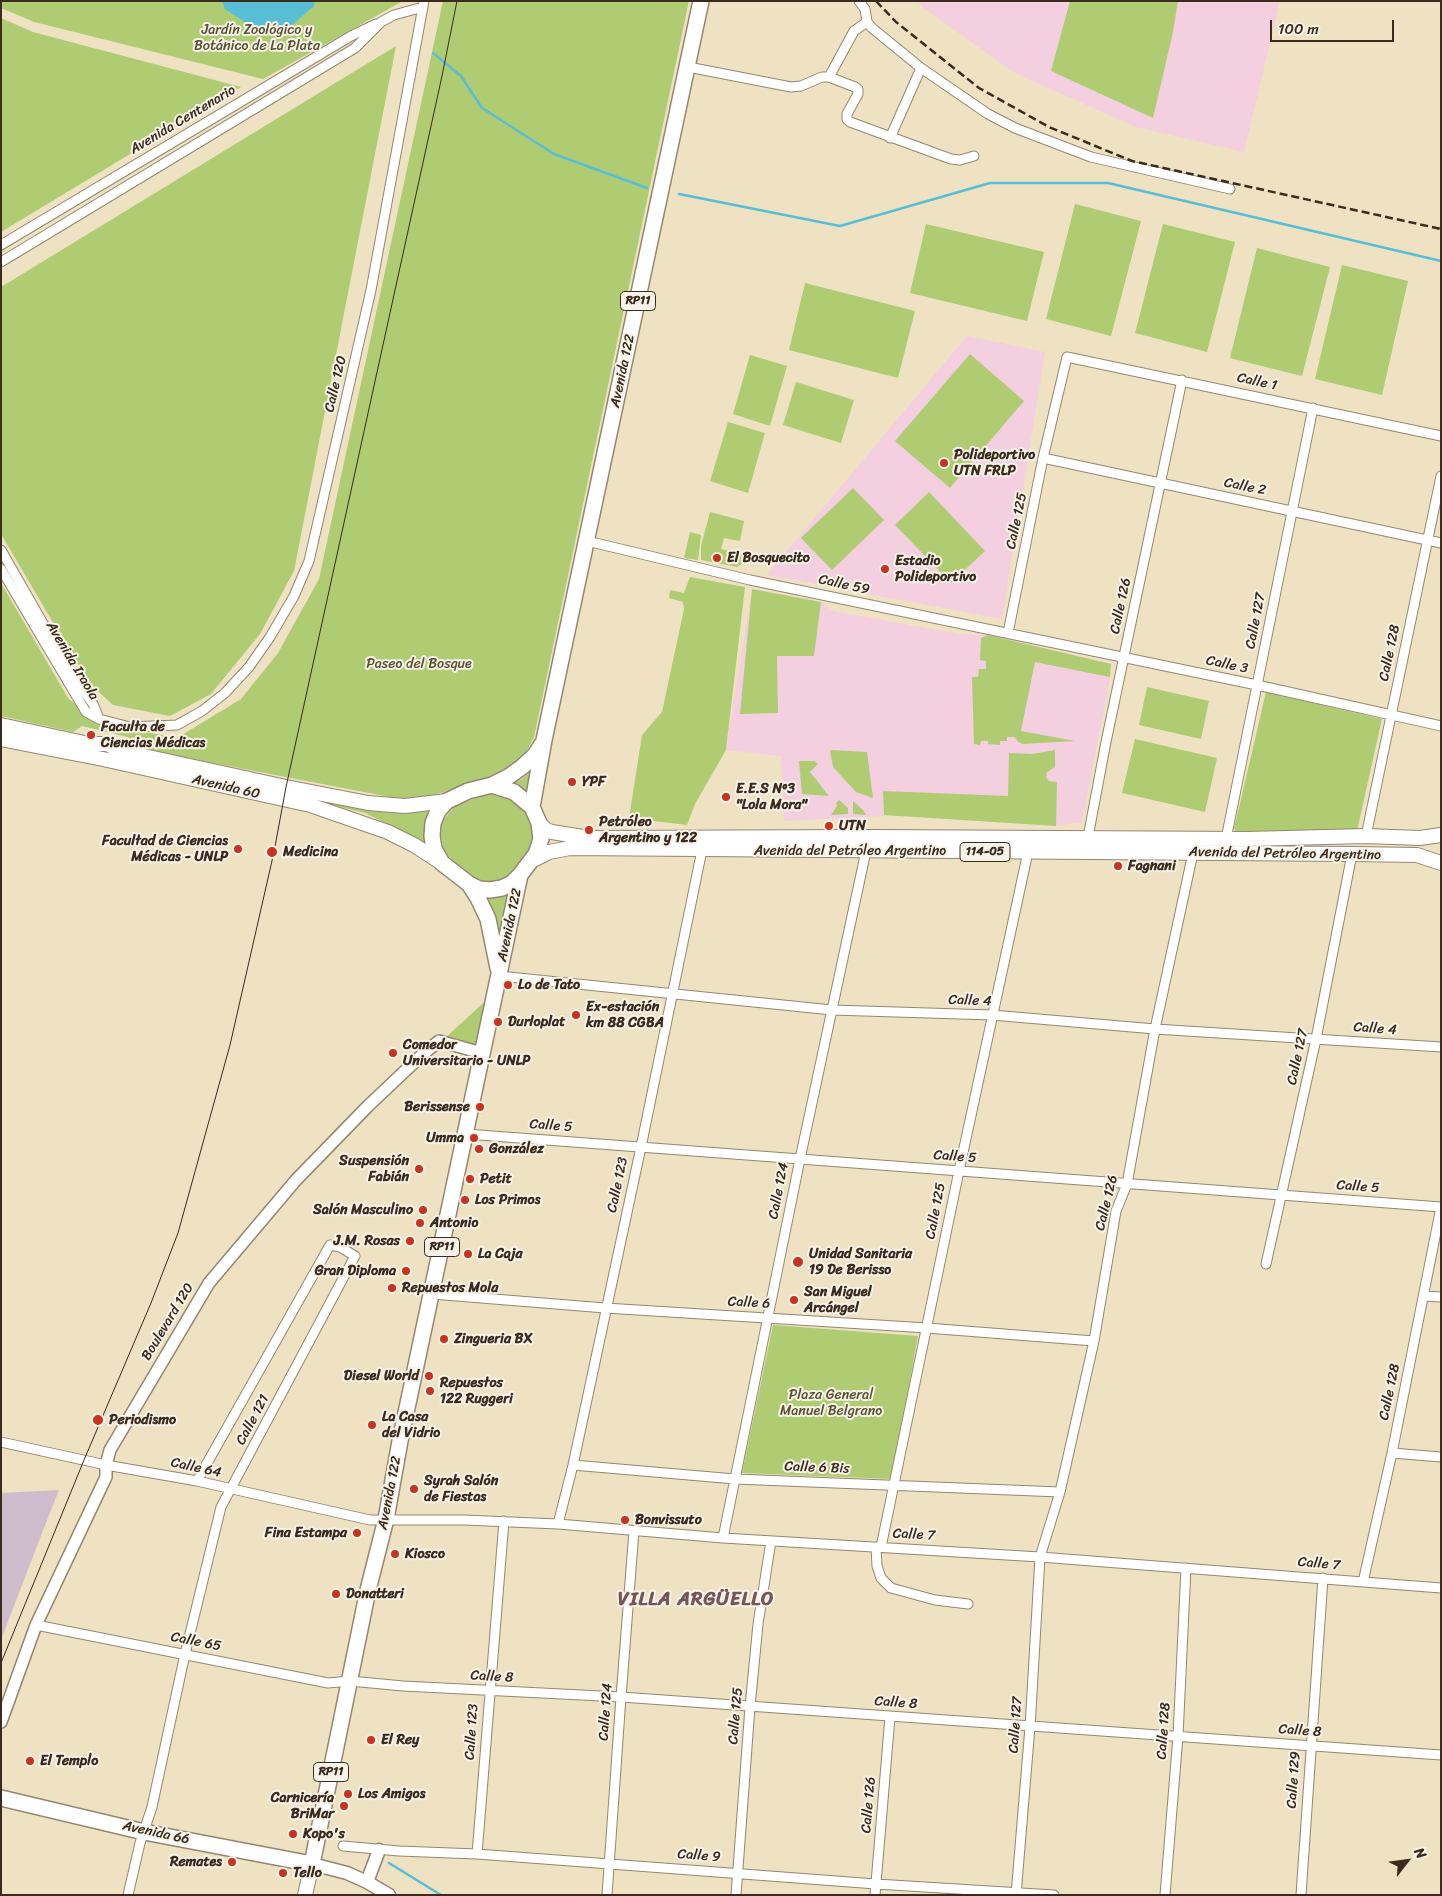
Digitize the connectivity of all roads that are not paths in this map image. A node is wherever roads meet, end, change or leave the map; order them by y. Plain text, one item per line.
1 (701, 1) edge
2 (859, 1) edge
3 (424, 4) edge
4 (381, 22) junction
5 (866, 22) junction
6 (688, 67) junction
7 (921, 68) junction
8 (829, 77) junction
9 (890, 138) junction
10 (974, 156) dead end
11 (1230, 189) dead end
12 (1, 245) edge
13 (1, 262) edge
14 (1067, 357) joint
15 (1182, 380) junction
16 (1313, 408) junction
17 (1441, 436) edge
18 (1043, 458) junction
19 (1441, 476) edge
20 (1161, 484) junction
21 (1292, 510) junction
22 (1428, 540) junction
23 (587, 541) junction
24 (1441, 543) edge
25 (1, 550) edge
26 (1, 569) edge
27 (1008, 633) junction
28 (1124, 657) junction
29 (1257, 685) junction
30 (1391, 715) junction
31 (99, 720) junction
32 (176, 724) joint
33 (1, 725) edge
34 (1441, 726) edge
35 (1, 739) edge
36 (544, 740) junction
37 (492, 785) junction
38 (447, 801) junction
39 (532, 807) junction
40 (539, 823) junction
41 (1366, 836) junction
42 (1441, 836) edge
43 (1088, 837) junction
44 (1226, 839) junction
45 (702, 850) junction
46 (866, 851) junction
47 (1028, 852) junction
48 (1193, 853) junction
49 (1352, 854) junction
50 (531, 861) junction
51 (442, 863) junction
52 (1441, 863) edge
53 (520, 875) junction
54 (469, 884) junction
55 (500, 975) junction
56 (673, 994) junction
57 (832, 1010) junction
58 (992, 1015) junction
59 (1155, 1029) junction
60 (1316, 1039) junction
61 (1441, 1047) edge
62 (482, 1053) junction
63 (466, 1134) junction
64 (641, 1147) junction
65 (800, 1159) junction
66 (958, 1171) junction
67 (1126, 1184) junction
68 (1283, 1195) junction
69 (1441, 1207) edge
70 (1266, 1264) dead end
71 (432, 1294) junction
72 (1424, 1296) junction
73 (1441, 1297) edge
74 (605, 1308) junction
75 (768, 1318) junction
76 (927, 1328) junction
77 (1094, 1341) junction
78 (1, 1442) edge
79 (1392, 1452) junction
80 (1441, 1457) edge
81 (106, 1465) junction
82 (573, 1465) junction
83 (735, 1479) junction
84 (197, 1481) junction
85 (894, 1485) junction
86 (229, 1490) junction
87 (1060, 1492) junction
88 (386, 1519) junction
89 (504, 1521) junction
90 (558, 1524) junction
91 (634, 1531) junction
92 (722, 1538) junction
93 (770, 1541) junction
94 (878, 1547) junction
95 (1040, 1557) junction
96 (1186, 1568) junction
97 (1323, 1578) junction
98 (1363, 1582) junction
99 (1440, 1587) edge
100 (968, 1604) dead end
101 (36, 1625) junction
102 (185, 1654) junction
103 (350, 1681) junction
104 (489, 1691) junction
105 (620, 1697) junction
106 (750, 1707) junction
107 (890, 1717) junction
108 (1, 1722) edge
109 (1030, 1726) junction
110 (1178, 1736) junction
111 (1310, 1745) junction
112 (1441, 1755) edge
113 (1, 1798) edge
114 (144, 1832) junction
115 (342, 1846) dead end
116 (379, 1850) junction
117 (477, 1854) junction
118 (609, 1863) junction
119 (312, 1864) junction
120 (737, 1873) junction
121 (367, 1882) junction
122 (876, 1884) junction
123 (1016, 1894) edge
124 (128, 1895) edge
125 (305, 1895) edge
126 (389, 1895) edge
127 (607, 1895) edge
128 (736, 1895) edge
129 (875, 1895) edge
130 (1054, 1895) edge
131 (1165, 1895) edge
132 (1301, 1895) edge

1 - 6 highway, Avenida 122 / RP11
2 - 5 street
3 - 4 street, Avenida Centenario
3 - 32 street, Calle 120
4 - 12 street, Avenida Centenario
4 - 13 street
5 - 7 street
5 - 8 street
6 - 8 street
6 - 23 highway, Avenida 122 / RP11
7 - 9 street
7 - 11 street
8 - 9 street
9 - 10 street
14 - 15 street, Calle 1
14 - 18 street, Calle 125
15 - 16 street, Calle 1
15 - 20 street, Calle 126
16 - 17 street, Calle 1
16 - 21 street, Calle 127
18 - 20 street, Calle 2
18 - 27 street, Calle 125
19 - 22 street, Calle 128
20 - 21 street, Calle 2
20 - 28 street, Calle 126
21 - 22 street, Calle 2
21 - 29 street, Calle 127
22 - 24 street, Calle 2
22 - 30 street, Calle 128
23 - 27 street, Calle 59
23 - 36 highway, Avenida 122 / RP11
25 - 31 street
26 - 31 street, Avenida Iraola
27 - 28 street, Calle 3
28 - 29 street, Calle 3
28 - 43 street, Calle 126
29 - 30 street, Calle 3
29 - 44 street, Calle 127
30 - 34 street, Calle 3
30 - 41 street, Calle 128
31 - 32 street, Avenida Iraola
33 - 38 main road, Avenida 60
35 - 51 main road, Avenida 60
36 - 37 highway, Avenida 122 / RP11
36 - 39 highway, Avenida 122 / RP11
37 - 38 highway, RP11
37 - 39 highway, RP11
38 - 51 highway, RP11
39 - 40 highway, RP11
40 - 43 main road, Avenida del Petróleo Argentino / 114-05
40 - 50 highway, RP11
41 - 42 main road, Avenida del Petróleo Argentino / 114-05
41 - 44 main road, Avenida del Petróleo Argentino / 114-05
43 - 44 main road, Avenida del Petróleo Argentino / 114-05
45 - 46 main road, Avenida del Petróleo Argentino / 114-05
45 - 50 main road, Avenida del Petróleo Argentino / 114-05
45 - 56 street, Calle 123
46 - 47 main road, Avenida del Petróleo Argentino / 114-05
46 - 57 street, Calle 124
47 - 48 main road, Avenida del Petróleo Argentino / 114-05
47 - 58 street, Calle 125
48 - 49 main road, Avenida del Petróleo Argentino / 114-05
48 - 59 street, Calle 126
49 - 52 main road, Avenida del Petróleo Argentino / 114-05
49 - 60 street, Calle 127
50 - 53 highway, RP11
51 - 54 highway, RP11
53 - 54 highway, RP11
53 - 55 highway, Avenida 122 / RP11
54 - 55 highway, Avenida 122 / RP11
55 - 56 street, Calle 4
55 - 62 highway, Avenida 122 / RP11
56 - 57 street, Calle 4
56 - 64 street, Calle 123
57 - 58 street, Calle 4
57 - 65 street, Calle 124
58 - 59 street, Calle 4
58 - 66 street, Calle 125
59 - 60 street, Calle 4
59 - 67 street, Calle 126
60 - 61 street, Calle 4
60 - 68 street, Calle 127
62 - 63 highway, Avenida 122 / RP11
62 - 81 street, Boulevard 120
63 - 64 street, Calle 5
63 - 71 highway, Avenida 122 / RP11
64 - 65 street, Calle 5
64 - 74 street, Calle 123
65 - 66 street, Calle 5
65 - 75 street, Calle 124
66 - 67 street, Calle 5
66 - 76 street, Calle 125
67 - 68 street, Calle 5
67 - 77 street, Calle 126
68 - 69 street, Calle 5
68 - 70 street, Calle 127
69 - 72 street, Calle 128
71 - 74 street, Calle 6
71 - 88 highway, Avenida 122 / RP11
72 - 73 street
72 - 79 street, Calle 128
74 - 75 street, Calle 6
74 - 82 street, Calle 123
75 - 76 street, Calle 6
75 - 83 street, Calle 124
76 - 77 street, Calle 6
76 - 85 street, Calle 125
77 - 87 street, Calle 126
78 - 81 street, Calle 64
79 - 80 street
79 - 98 street, Calle 128
81 - 84 street, Calle 64
81 - 101 street, Boulevard 120
82 - 83 street, Calle 6 Bis
82 - 90 street, Calle 123
83 - 85 street, Calle 6 Bis
83 - 92 street, Calle 124
84 - 86 street, Calle 64
84 - 86 street, Calle 121
85 - 87 street, Calle 6 Bis
85 - 94 street, Calle 125
86 - 88 street, Calle 64
86 - 102 street, Calle 121
87 - 95 street, Calle 126
88 - 89 street, Calle 7
88 - 103 highway, Avenida 122 / RP11
89 - 90 street, Calle 7
89 - 104 street, Calle 123
90 - 91 street, Calle 7
91 - 92 street, Calle 7
91 - 105 street, Calle 124
92 - 93 street, Calle 7
93 - 94 street, Calle 7
93 - 106 street, Calle 125
94 - 95 street, Calle 7
94 - 100 street, Calle 125
95 - 96 street, Calle 7
95 - 109 street, Calle 127
96 - 97 street, Calle 7
96 - 110 street, Calle 128
97 - 98 street, Calle 7
97 - 111 street, Calle 129
98 - 99 street, Calle 7
101 - 102 street, Calle 65
101 - 108 street, Boulevard 120
102 - 103 street, Calle 65
102 - 114 street, Calle 121
103 - 104 street, Calle 8
103 - 119 highway, Avenida 122 / RP11
104 - 105 street, Calle 8
104 - 117 street, Calle 123
105 - 106 street, Calle 8
105 - 118 street, Calle 124
106 - 107 street, Calle 8
106 - 120 street, Calle 125
107 - 109 street, Calle 8
107 - 122 street, Calle 126
109 - 110 street, Calle 8
109 - 123 street, Calle 127
110 - 111 street, Calle 8
110 - 131 street, Calle 128
111 - 112 street, Calle 8
111 - 132 street, Calle 129
113 - 114 highway, Avenida 66
114 - 119 highway, Avenida 66
114 - 124 street, Calle 121
115 - 116 street, Calle 9
116 - 117 street, Calle 9
116 - 121 main road
117 - 118 street, Calle 9
118 - 120 street, Calle 9
118 - 127 street, Calle 124
119 - 121 main road
119 - 125 main road, Avenida 122 / RP11
120 - 122 street, Calle 9
120 - 128 street, Calle 125
121 - 126 main road
122 - 123 street, Calle 9
122 - 129 street, Calle 126
123 - 130 street, Calle 9

